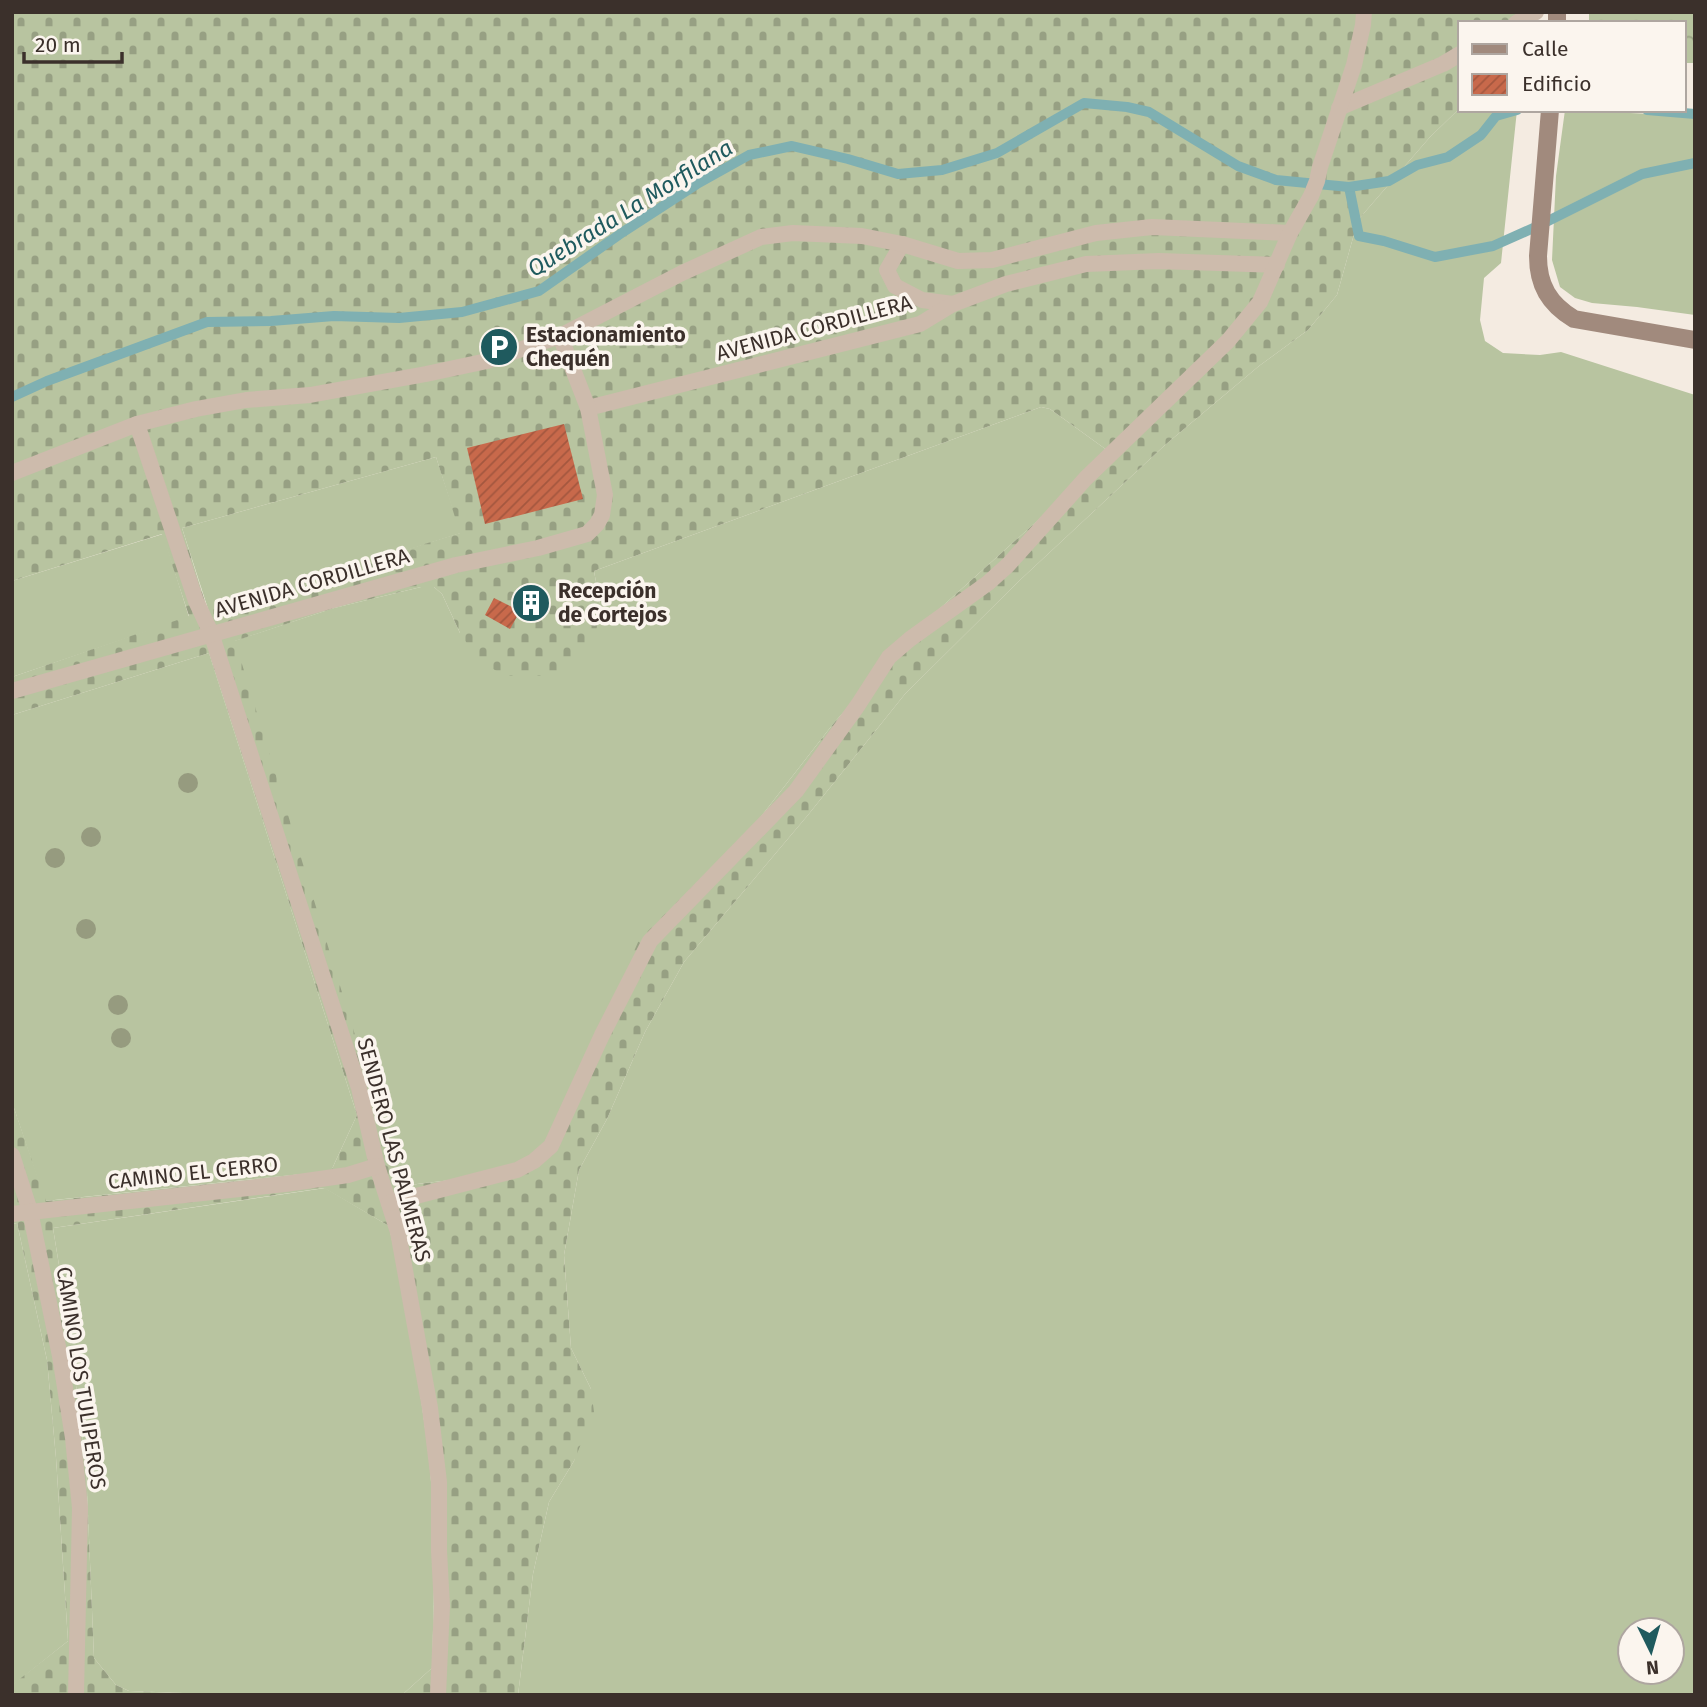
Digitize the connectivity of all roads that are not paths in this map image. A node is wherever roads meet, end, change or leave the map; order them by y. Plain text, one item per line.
1 (1364, 12) edge
2 (1536, 12) edge
3 (1520, 21) edge
4 (1458, 55) edge
5 (1339, 108) junction
6 (1550, 112) edge
7 (1290, 233) junction
8 (902, 244) junction
9 (1277, 265) junction
10 (953, 304) junction
11 (560, 336) junction
12 (1695, 340) edge
13 (588, 408) junction
14 (138, 424) junction
15 (12, 473) edge
16 (211, 633) junction
17 (12, 691) edge
18 (12, 1156) edge
19 (377, 1166) junction
20 (389, 1203) junction
21 (30, 1211) junction
22 (12, 1214) edge
23 (76, 1695) edge
24 (438, 1695) edge

1 - 5 lane
2 - 3 lane
4 - 5 lane
5 - 7 lane
6 - 12 street
7 - 8 lane
7 - 9 lane
8 - 10 lane
8 - 11 lane
9 - 10 lane, AVENIDA CORDILLERA
9 - 20 lane
10 - 13 lane, AVENIDA CORDILLERA
11 - 13 lane
11 - 14 lane
13 - 16 lane, AVENIDA CORDILLERA
14 - 15 lane
14 - 16 lane, SENDERO LAS PALMERAS
16 - 17 lane, AVENIDA CORDILLERA
16 - 19 lane, SENDERO LAS PALMERAS
18 - 21 lane, CAMINO LOS TULIPEROS
19 - 20 lane, SENDERO LAS PALMERAS
19 - 21 lane, CAMINO EL CERRO
20 - 24 lane, SENDERO LAS PALMERAS
21 - 22 lane, CAMINO EL CERRO
21 - 23 lane, CAMINO LOS TULIPEROS

